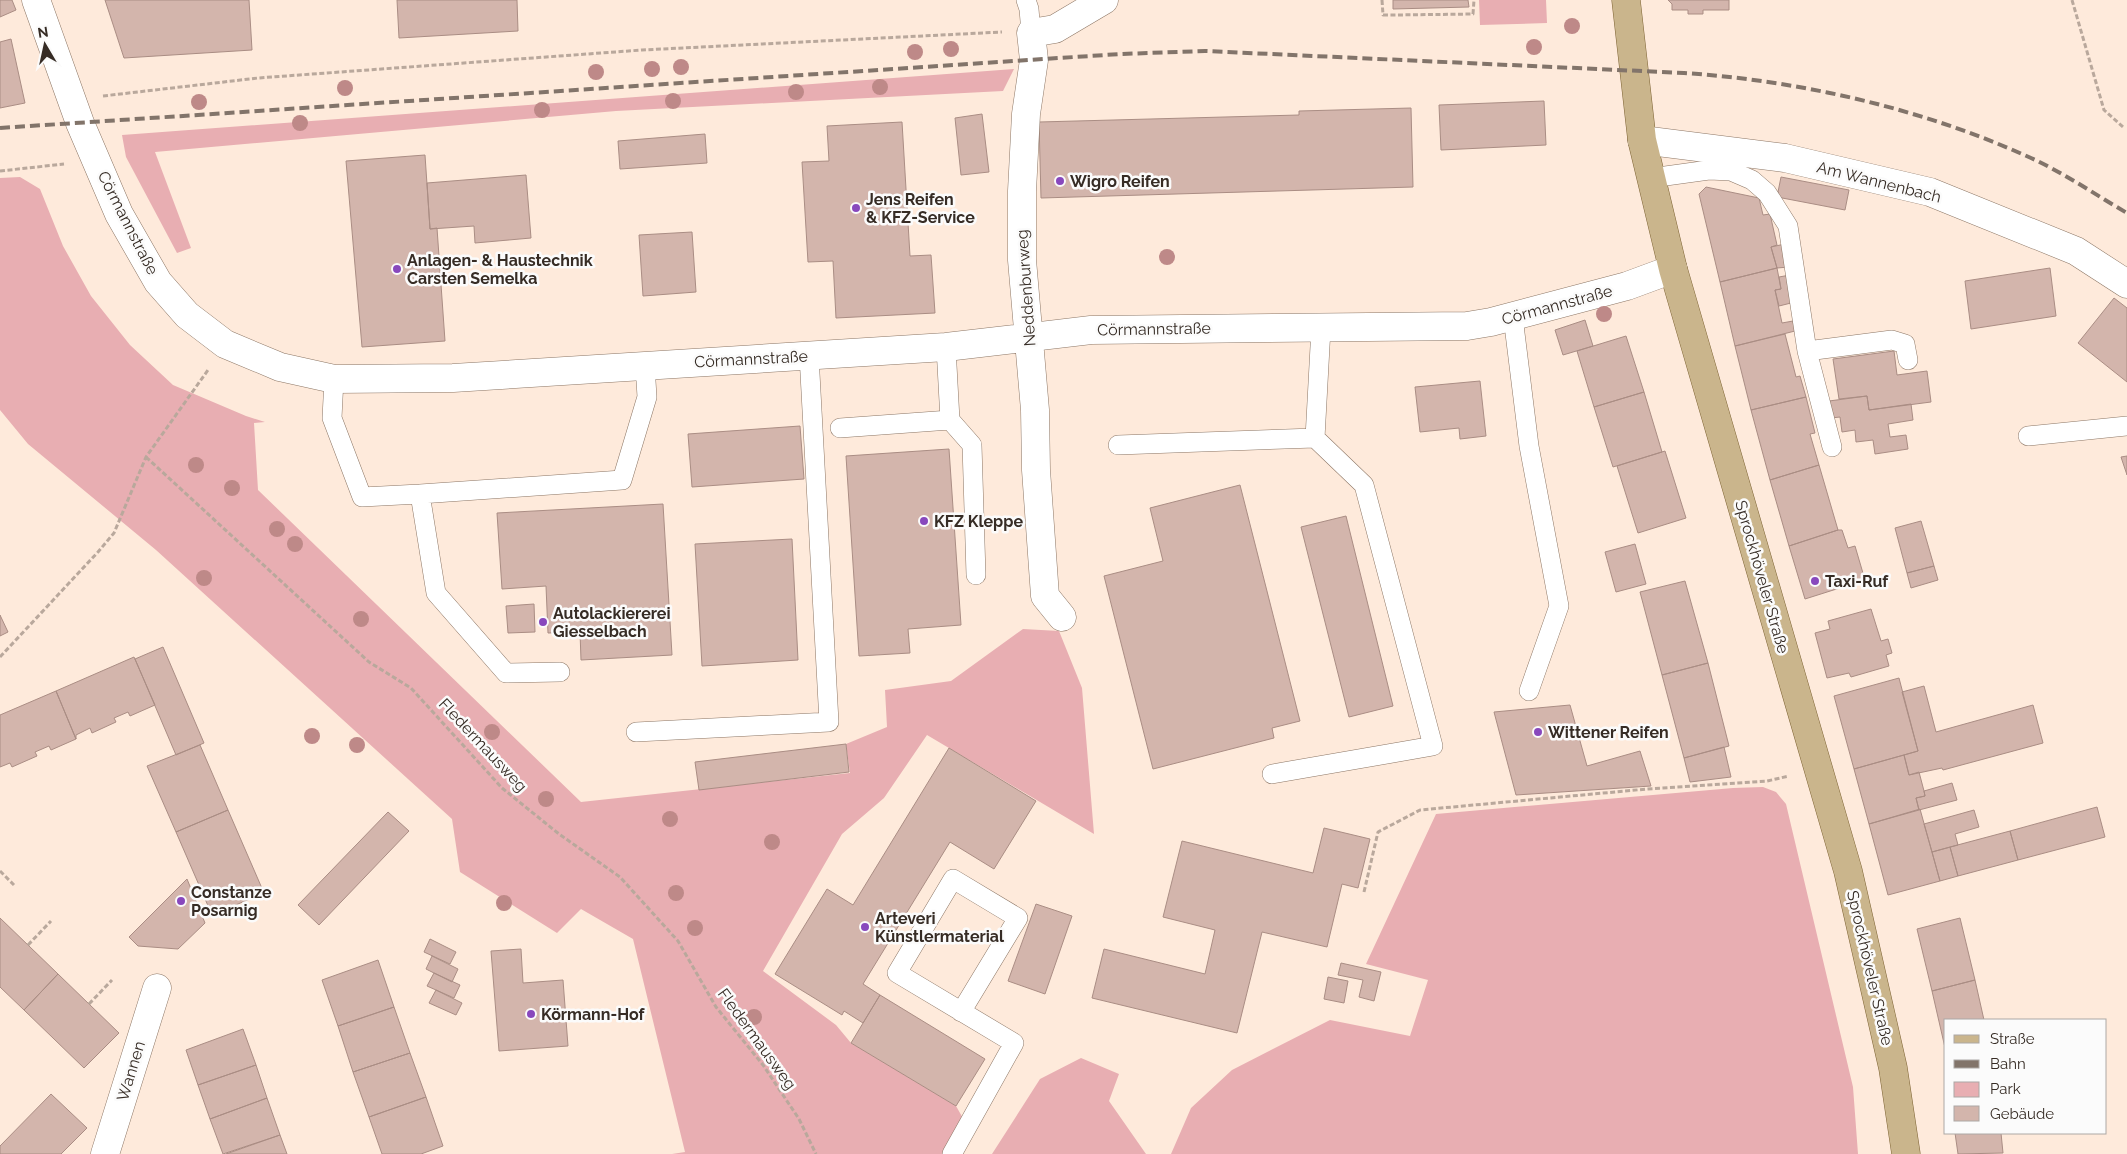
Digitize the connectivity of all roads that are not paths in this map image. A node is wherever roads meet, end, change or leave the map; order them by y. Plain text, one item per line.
1 (36, 0) edge
2 (1026, 0) edge
3 (1104, 0) edge
4 (1626, 0) edge
5 (1031, 33) junction
6 (1642, 140) junction
7 (1651, 178) junction
8 (1673, 269) junction
9 (2127, 284) edge
10 (1513, 317) junction
11 (1321, 328) junction
12 (1029, 337) junction
13 (946, 346) junction
14 (1807, 351) junction
15 (809, 355) junction
16 (1908, 360) dead end
17 (645, 365) junction
18 (334, 379) junction
19 (950, 420) junction
20 (2127, 426) edge
21 (840, 428) dead end
22 (2028, 436) dead end
23 (1315, 438) junction
24 (1118, 445) dead end
25 (1832, 447) dead end
26 (420, 494) junction
27 (976, 575) dead end
28 (1062, 617) dead end
29 (560, 672) dead end
30 (1529, 691) dead end
31 (636, 732) dead end
32 (1272, 774) dead end
33 (156, 988) dead end
34 (961, 1012) junction
35 (105, 1154) edge
36 (952, 1154) edge
37 (1906, 1154) edge

1 - 18 street, Cörmannstraße
2 - 5 lane
3 - 5 street
4 - 6 main road, Sprockhöveler Straße
5 - 12 street, Neddenburweg
6 - 7 main road, Sprockhöveler Straße
6 - 9 street, Am Wannenbach
7 - 8 main road, Sprockhöveler Straße
7 - 14 lane
8 - 10 street, Cörmannstraße
8 - 37 main road, Sprockhöveler Straße
10 - 11 street, Cörmannstraße
10 - 30 lane
11 - 12 street, Cörmannstraße
11 - 23 lane
12 - 13 street, Cörmannstraße
12 - 28 street, Neddenburweg
13 - 15 street, Cörmannstraße
13 - 19 lane
14 - 16 lane
14 - 25 lane
15 - 17 street, Cörmannstraße
15 - 31 lane
17 - 18 street, Cörmannstraße
17 - 26 lane
18 - 26 lane
19 - 21 lane
19 - 27 lane
20 - 22 lane
23 - 24 lane
23 - 32 lane
26 - 29 lane
33 - 35 street, Wannen
34 - 34 lane
34 - 36 lane

